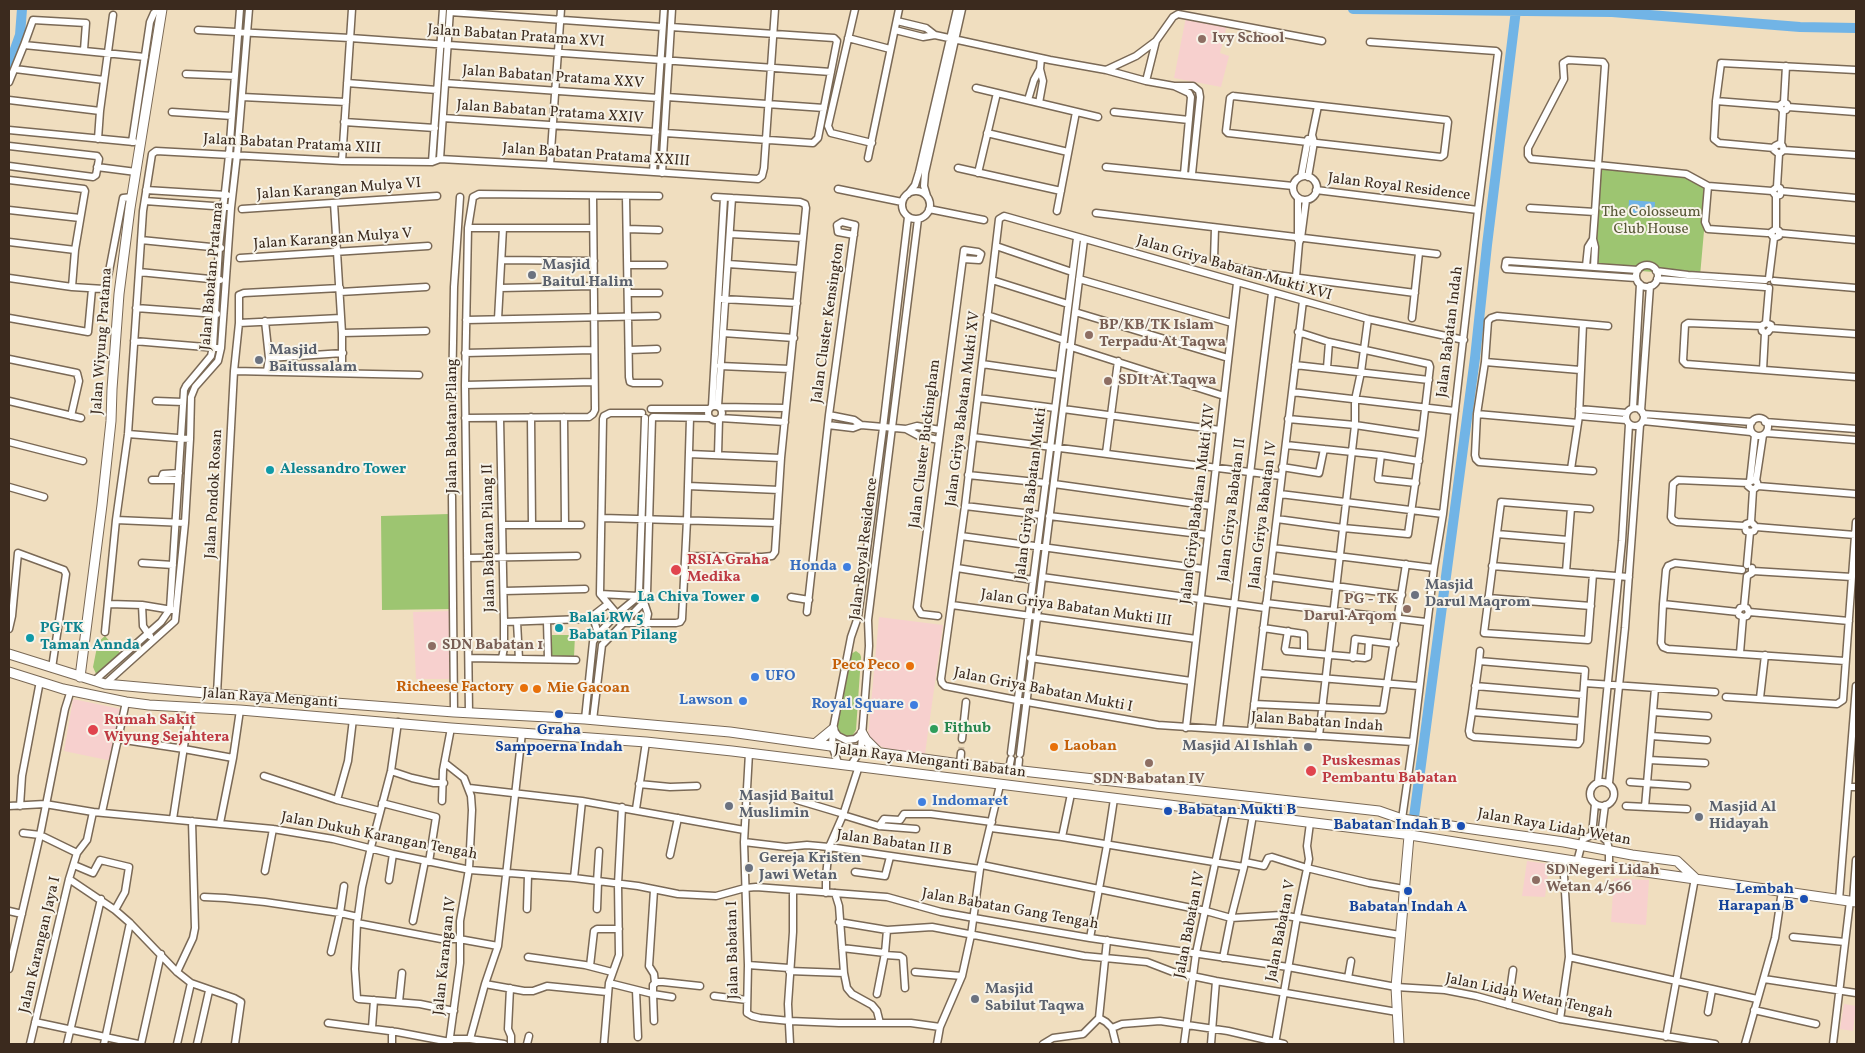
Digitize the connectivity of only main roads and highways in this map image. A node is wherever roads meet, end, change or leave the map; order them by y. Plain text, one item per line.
1 (161, 9) edge
2 (9, 654) edge
3 (9, 672) edge
4 (80, 677) junction
5 (166, 698) junction
6 (430, 710) junction
7 (588, 725) junction
8 (429, 726) junction
9 (451, 728) joint
10 (833, 728) road end
11 (862, 733) road end
12 (816, 743) junction
13 (878, 752) junction
14 (1134, 793) junction
15 (1402, 819) junction
16 (1406, 835) junction
17 (1695, 878) junction
18 (1853, 901) edge
19 (1399, 1044) edge

1 - 4 main road, Jalan Wiyung Pratama
2 - 4 main road
3 - 5 main road, Jalan Raya Menganti
4 - 5 main road
5 - 6 main road, Jalan Raya Menganti
5 - 8 main road, Jalan Raya Menganti
6 - 7 main road, Jalan Raya Menganti
6 - 8 main road
7 - 9 main road, Jalan Raya Menganti Babatan
7 - 12 main road, Jalan Raya Menganti Babatan
7 - 14 main road, Jalan Raya Menganti Babatan
8 - 9 main road, Jalan Raya Menganti
10 - 12 main road
11 - 13 main road
12 - 13 main road, Jalan Raya Menganti Babatan
13 - 14 main road, Jalan Raya Menganti Babatan
14 - 15 main road, Jalan Raya Menganti Babatan
14 - 16 main road, Jalan Raya Menganti Babatan
15 - 16 main road
15 - 17 main road, Jalan Raya Lidah Wetan
16 - 17 main road, Jalan Raya Lidah Wetan
16 - 19 main road
17 - 18 main road, Jalan Raya Lidah Wetan

